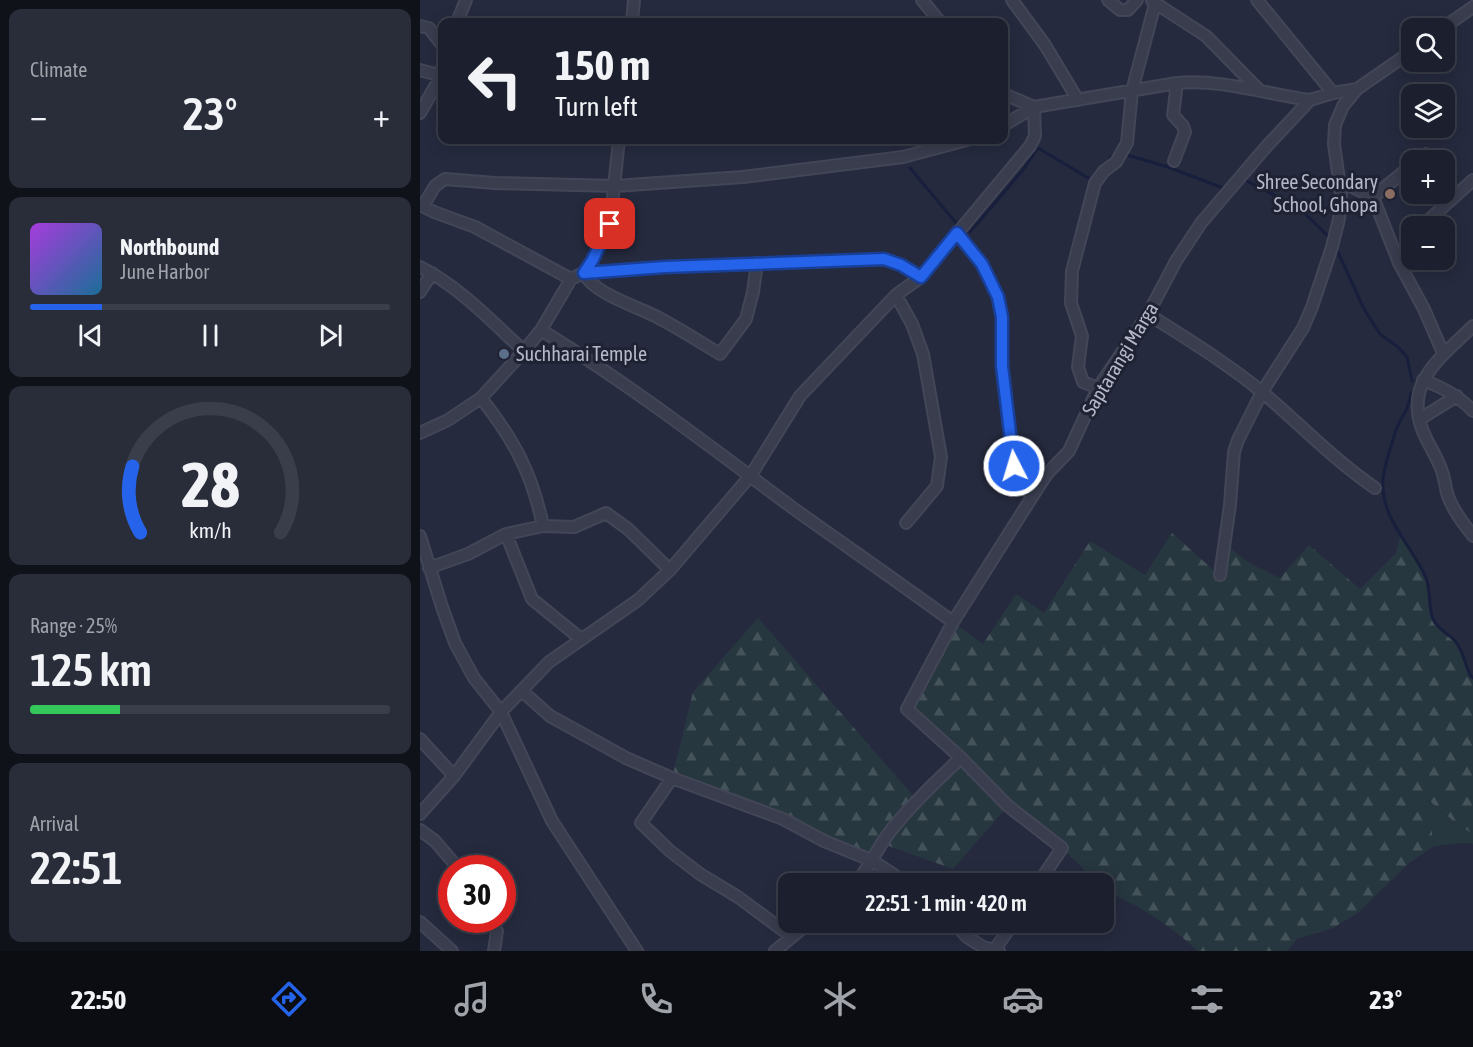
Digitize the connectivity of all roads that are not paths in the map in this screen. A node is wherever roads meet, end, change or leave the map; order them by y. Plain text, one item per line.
1 (466, 0) edge
2 (634, 0) edge
3 (922, 0) edge
4 (1012, 0) edge
5 (1107, 0) edge
6 (1137, 0) edge
7 (1257, 0) edge
8 (1153, 2) edge
9 (1473, 7) edge
10 (459, 18) edge
11 (632, 18) edge
12 (937, 18) edge
13 (1455, 20) edge
14 (420, 26) edge
15 (438, 40) edge
16 (1401, 59) edge
17 (420, 70) edge
18 (438, 72) edge
19 (438, 80) edge
20 (1177, 82) junction
21 (1358, 89) junction
22 (1260, 90) junction
23 (1132, 91) junction
24 (1333, 93) junction
25 (1008, 96) edge
26 (1078, 100) junction
27 (1311, 100) junction
28 (1034, 107) junction
29 (420, 113) edge
30 (1008, 123) edge
31 (619, 144) edge
32 (952, 144) edge
33 (1174, 161) dead end
34 (1401, 174) edge
35 (1473, 180) edge
36 (1340, 181) junction
37 (615, 186) junction
38 (1372, 197) junction
39 (422, 206) edge
40 (1433, 216) edge
41 (957, 233) junction
42 (757, 263) junction
43 (1399, 263) joint
44 (420, 267) edge
45 (432, 273) junction
46 (584, 273) junction
47 (921, 277) junction
48 (571, 279) junction
49 (420, 292) edge
50 (896, 295) junction
51 (1148, 314) junction
52 (1473, 326) edge
53 (541, 330) junction
54 (524, 351) junction
55 (1443, 353) junction
56 (1423, 380) junction
57 (1098, 388) junction
58 (1262, 392) junction
59 (1457, 396) junction
60 (481, 398) junction
61 (1473, 411) edge
62 (1420, 419) junction
63 (420, 433) edge
64 (751, 475) junction
65 (1375, 488) dead end
66 (1032, 496) junction
67 (906, 523) dead end
68 (543, 526) junction
69 (506, 534) junction
70 (420, 536) edge
71 (1473, 536) edge
72 (429, 568) junction
73 (670, 570) junction
74 (1220, 575) dead end
75 (953, 622) junction
76 (581, 639) junction
77 (522, 691) junction
78 (501, 712) junction
79 (420, 739) edge
80 (961, 758) junction
81 (454, 776) junction
82 (672, 778) junction
83 (420, 814) edge
84 (420, 830) edge
85 (447, 855) edge
86 (873, 861) junction
87 (864, 873) edge
88 (891, 873) edge
89 (1045, 873) edge
90 (420, 922) edge
91 (497, 933) edge
92 (797, 933) edge
93 (963, 933) edge
94 (1007, 933) edge
95 (792, 937) junction
96 (997, 950) edge
97 (452, 951) edge
98 (494, 951) edge
99 (636, 951) edge
100 (775, 951) edge

1 - 10 street
2 - 11 street
3 - 12 street
4 - 26 street
5 - 6 street
7 - 24 street
8 - 22 street
8 - 23 street
9 - 13 street
14 - 15 street
16 - 21 street, Saptarangi Marga
17 - 18 street
19 - 29 street
20 - 22 street
20 - 23 street
20 - 33 street
21 - 24 street, Saptarangi Marga
21 - 36 street
22 - 27 street
23 - 26 street
23 - 57 street
24 - 27 street, Saptarangi Marga
25 - 28 street
26 - 28 street
27 - 51 street, Saptarangi Marga
28 - 30 street
28 - 41 street
31 - 37 street
32 - 37 street
34 - 38 street
35 - 40 street
36 - 38 street
36 - 58 street
37 - 39 street
37 - 46 street
38 - 43 street
39 - 48 street
41 - 47 street
41 - 66 street
42 - 46 street
42 - 46 street
42 - 47 street
43 - 55 street
44 - 45 street
45 - 49 street
45 - 54 street
46 - 48 street
47 - 50 street
48 - 53 street
50 - 64 street
50 - 67 street
51 - 57 street, Saptarangi Marga
51 - 58 street
52 - 55 street
53 - 54 street
53 - 64 street
54 - 60 street
55 - 56 street
56 - 59 street
56 - 62 street
57 - 66 street, Saptarangi Marga
58 - 65 street
58 - 74 street
59 - 61 street
59 - 62 street
60 - 63 street
60 - 68 street
62 - 71 street
64 - 73 street
64 - 75 street
66 - 75 street, Saptarangi Marga
68 - 69 street
68 - 73 street
69 - 72 street
69 - 76 street
70 - 72 street
72 - 78 street
73 - 76 street
75 - 80 street, Saptarangi Marga
76 - 77 street
77 - 78 street
77 - 82 street
78 - 81 street
78 - 99 street
79 - 81 street
80 - 86 street
80 - 89 street, Saptarangi Marga
81 - 83 street
82 - 86 street
82 - 95 street
84 - 85 street
86 - 87 street
86 - 88 street
90 - 97 street
91 - 98 street
92 - 95 street
93 - 96 street
94 - 96 street
95 - 100 street

